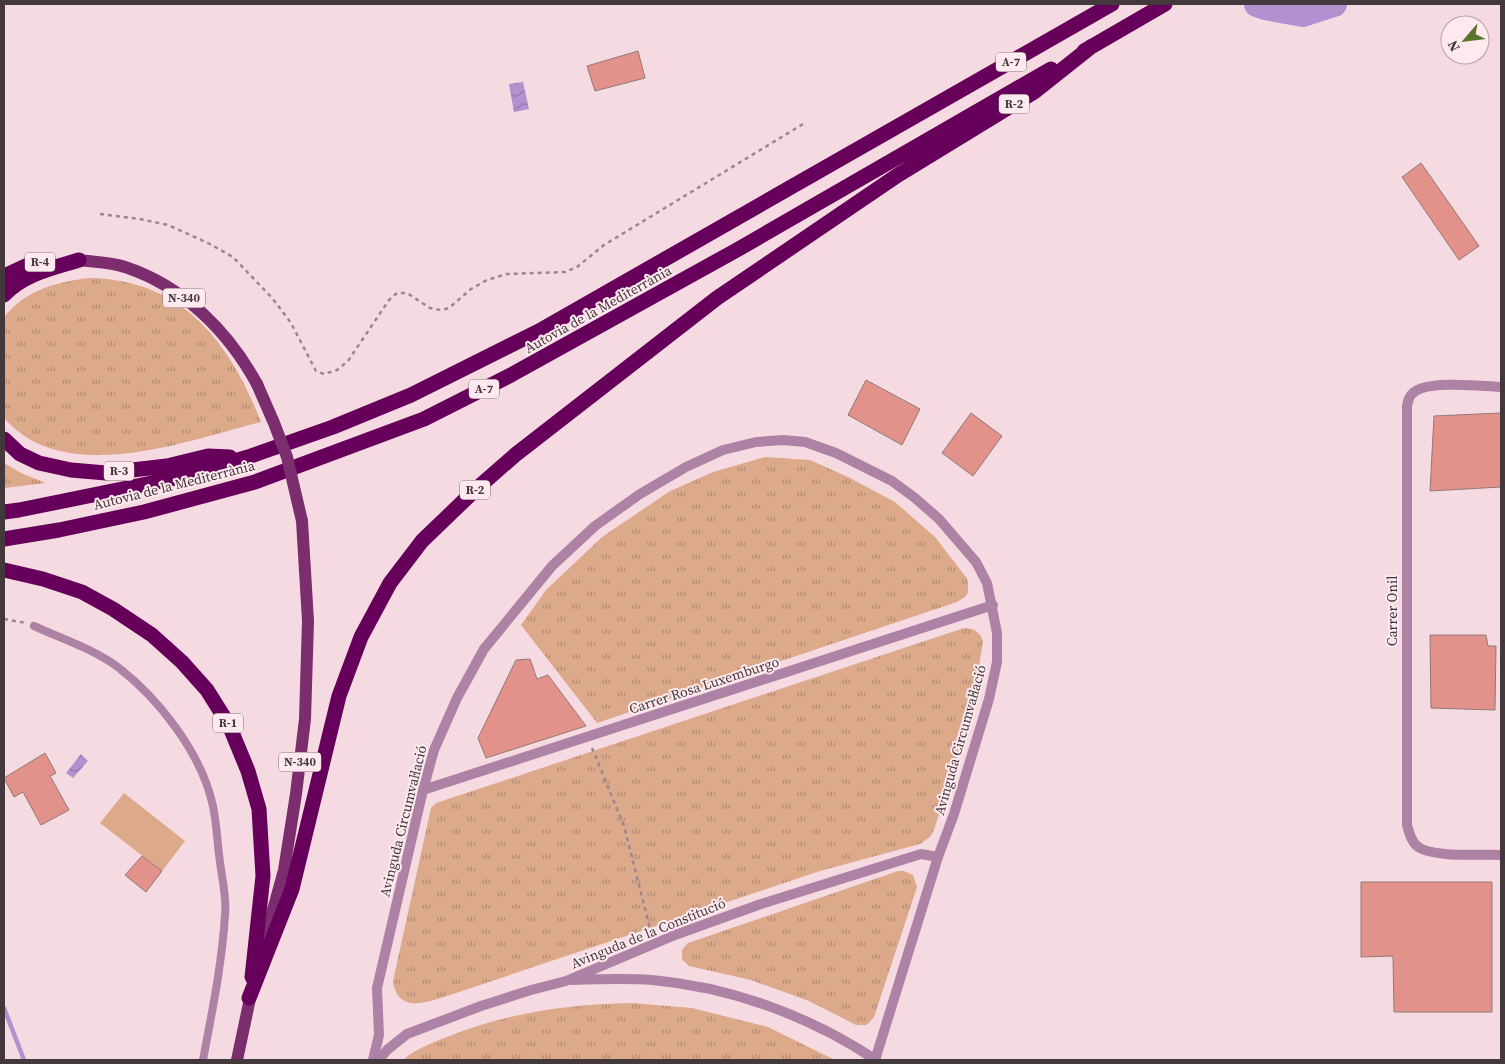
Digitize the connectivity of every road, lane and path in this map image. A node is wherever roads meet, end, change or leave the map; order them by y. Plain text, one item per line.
1 (1112, 4) edge
2 (1164, 4) edge
3 (803, 124) dead end
4 (927, 148) junction
5 (100, 214) dead end
6 (79, 260) junction
7 (4, 276) edge
8 (4, 296) edge
9 (1501, 387) edge
10 (4, 439) edge
11 (242, 458) junction
12 (4, 512) edge
13 (4, 539) edge
14 (4, 570) edge
15 (992, 605) junction
16 (4, 619) edge
17 (34, 626) joint
18 (587, 737) junction
19 (423, 790) junction
20 (1501, 855) edge
21 (938, 857) junction
22 (654, 943) junction
23 (566, 981) junction
24 (249, 998) junction
25 (203, 1060) edge
26 (237, 1060) edge
27 (373, 1060) edge
28 (379, 1060) edge
29 (875, 1060) edge

1 - 11 highway, Autovia de la Mediterrània / A-7
2 - 4 highway, R-2
3 - 5 path
4 - 13 highway, Autovia de la Mediterrània / A-7
4 - 24 highway, R-2
6 - 7 highway, R-4
6 - 8 highway
6 - 24 main road, N-340, bridge
9 - 20 street, Carrer Onil
10 - 11 highway, R-3
11 - 12 highway, Autovia de la Mediterrània / A-7
14 - 24 highway, R-1
15 - 18 street, Carrer Rosa Luxemburgo
15 - 19 street, Avinguda Circumval·lació
15 - 21 street, Avinguda Circumval·lació
16 - 17 path
17 - 25 lane
18 - 19 street, Carrer Rosa Luxemburgo
18 - 22 path
19 - 27 street, Avinguda Circumval·lació
21 - 22 street, Avinguda de la Constitució
21 - 29 street, Avinguda Circumval·lació
22 - 23 street, Avinguda de la Constitució
23 - 28 street, Avinguda de la Constitució
23 - 29 street
24 - 26 main road, N-340

